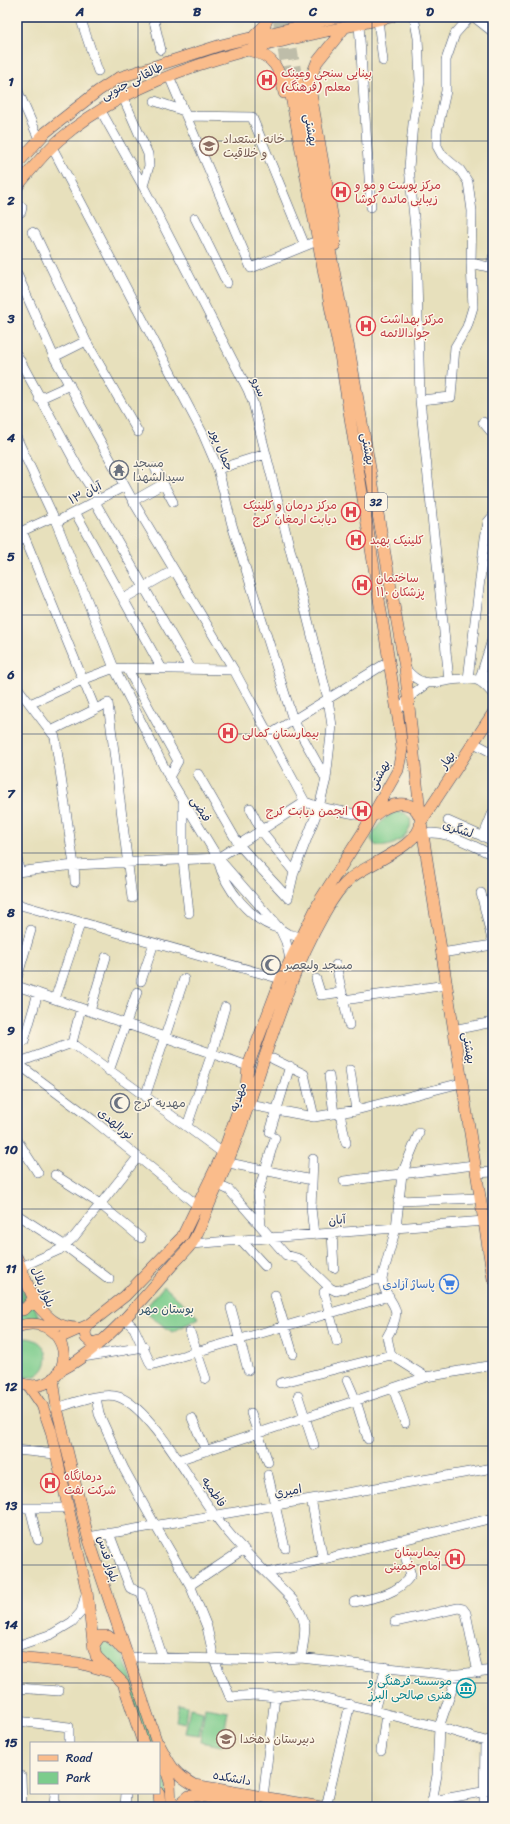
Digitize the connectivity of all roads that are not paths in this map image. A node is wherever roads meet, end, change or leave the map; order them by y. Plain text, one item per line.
1 (80, 17) edge
2 (154, 17) edge
3 (268, 17) edge
4 (338, 17) edge
5 (391, 17) edge
6 (414, 17) edge
7 (470, 17) edge
8 (474, 17) edge
9 (378, 20) junction
10 (359, 24) junction
11 (345, 27) junction
12 (493, 32) edge
13 (255, 36) junction
14 (161, 50) dead end
15 (247, 50) junction
16 (383, 60) dead end
17 (156, 65) junction
18 (98, 71) dead end
19 (170, 76) junction
20 (293, 79) tunnel mouth
21 (144, 87) junction
22 (17, 89) edge
23 (98, 91) junction
24 (123, 97) junction
25 (155, 101) dead end
26 (112, 104) junction
27 (101, 111) junction
28 (185, 113) junction
29 (39, 139) junction
30 (52, 147) junction
31 (17, 164) edge
32 (142, 186) junction
33 (17, 187) edge
34 (371, 207) dead end
35 (195, 218) dead end
36 (32, 232) dead end
37 (308, 245) junction
38 (493, 257) edge
39 (471, 263) junction
40 (492, 268) edge
41 (17, 274) edge
42 (227, 283) dead end
43 (335, 306) junction
44 (86, 342) junction
45 (17, 355) edge
46 (54, 357) junction
47 (70, 385) junction
48 (39, 399) junction
49 (420, 400) junction
50 (483, 422) dead end
51 (138, 432) dead end
52 (493, 434) edge
53 (17, 439) edge
54 (266, 454) junction
55 (154, 468) dead end
56 (218, 470) junction
57 (163, 484) junction
58 (125, 486) junction
59 (97, 501) junction
60 (133, 501) junction
61 (173, 502) dead end
62 (75, 512) junction
63 (493, 516) edge
64 (54, 519) junction
65 (20, 533) edge
66 (174, 570) junction
67 (144, 587) junction
68 (123, 599) junction
69 (493, 637) edge
70 (388, 662) junction
71 (114, 668) junction
72 (127, 668) junction
73 (405, 668) junction
74 (162, 669) junction
75 (191, 669) junction
76 (234, 670) junction
77 (493, 674) edge
78 (468, 679) junction
79 (82, 680) junction
80 (449, 680) junction
81 (479, 681) junction
82 (426, 684) junction
83 (17, 687) edge
84 (493, 694) edge
85 (409, 698) junction
86 (328, 699) junction
87 (30, 704) junction
88 (94, 709) junction
89 (397, 711) junction
90 (493, 713) edge
91 (292, 720) junction
92 (51, 731) junction
93 (269, 735) junction
94 (474, 743) junction
95 (493, 753) edge
96 (198, 774) dead end
97 (168, 777) junction
98 (326, 779) junction
99 (305, 802) junction
100 (183, 803) junction
101 (318, 807) junction
102 (250, 808) dead end
103 (493, 812) edge
104 (371, 818) junction
105 (448, 821) dead end
106 (421, 822) junction
107 (261, 830) junction
108 (419, 835) junction
109 (483, 837) junction
110 (493, 841) edge
111 (239, 845) junction
112 (493, 854) edge
113 (17, 858) edge
114 (218, 858) junction
115 (183, 860) junction
116 (129, 863) junction
117 (74, 865) junction
118 (18, 872) edge
119 (294, 872) junction
120 (75, 882) dead end
121 (481, 893) dead end
122 (132, 898) dead end
123 (17, 904) edge
124 (189, 913) dead end
125 (79, 927) dead end
126 (280, 929) junction
127 (31, 930) dead end
128 (301, 937) junction
129 (154, 943) junction
130 (493, 944) edge
131 (441, 953) junction
132 (106, 957) dead end
133 (290, 959) junction
134 (336, 965) dead end
135 (17, 978) edge
136 (184, 979) dead end
137 (281, 979) junction
138 (316, 979) dead end
139 (141, 981) dead end
140 (446, 985) junction
141 (17, 986) edge
142 (137, 992) dead end
143 (38, 993) junction
144 (343, 996) junction
145 (55, 999) junction
146 (225, 1007) dead end
147 (85, 1010) junction
148 (493, 1022) edge
149 (126, 1024) junction
150 (349, 1025) dead end
151 (453, 1030) junction
152 (164, 1037) junction
153 (24, 1041) dead end
154 (72, 1043) junction
155 (212, 1053) junction
156 (273, 1059) dead end
157 (17, 1063) edge
158 (248, 1066) junction
159 (290, 1066) junction
160 (350, 1070) dead end
161 (109, 1071) junction
162 (329, 1076) dead end
163 (461, 1082) junction
164 (145, 1097) junction
165 (249, 1105) junction
166 (277, 1110) junction
167 (356, 1110) junction
168 (337, 1113) junction
169 (314, 1117) junction
170 (187, 1126) junction
171 (419, 1133) dead end
172 (17, 1140) edge
173 (346, 1143) dead end
174 (223, 1153) junction
175 (138, 1157) junction
176 (313, 1159) dead end
177 (229, 1163) junction
178 (475, 1169) junction
179 (264, 1170) junction
180 (493, 1172) edge
181 (38, 1173) dead end
182 (402, 1174) junction
183 (55, 1175) dead end
184 (312, 1180) junction
185 (344, 1181) dead end
186 (218, 1185) junction
187 (481, 1198) junction
188 (398, 1201) junction
189 (100, 1204) junction
190 (198, 1206) junction
191 (19, 1216) dead end
192 (484, 1221) junction
193 (261, 1225) junction
194 (396, 1228) junction
195 (332, 1233) junction
196 (314, 1234) junction
197 (141, 1238) dead end
198 (271, 1238) junction
199 (241, 1240) junction
200 (191, 1244) junction
201 (64, 1245) junction
202 (19, 1263) edge
203 (265, 1266) dead end
204 (334, 1268) dead end
205 (492, 1272) edge
206 (109, 1278) dead end
207 (382, 1278) junction
208 (324, 1292) dead end
209 (275, 1295) dead end
210 (389, 1296) junction
211 (33, 1300) junction
212 (17, 1307) edge
213 (231, 1308) dead end
214 (329, 1313) junction
215 (125, 1319) junction
216 (17, 1326) edge
217 (45, 1326) junction
218 (86, 1326) junction
219 (285, 1326) junction
220 (190, 1332) dead end
221 (59, 1338) junction
222 (240, 1339) junction
223 (99, 1341) junction
224 (337, 1342) dead end
225 (144, 1347) junction
226 (197, 1352) junction
227 (293, 1354) dead end
228 (391, 1355) junction
229 (83, 1357) junction
230 (73, 1364) junction
231 (493, 1365) edge
232 (248, 1370) dead end
233 (56, 1375) junction
234 (426, 1377) junction
235 (206, 1379) dead end
236 (347, 1380) dead end
237 (17, 1382) edge
238 (280, 1383) dead end
239 (30, 1386) junction
240 (393, 1388) junction
241 (298, 1396) dead end
242 (96, 1397) junction
243 (356, 1400) junction
244 (57, 1408) junction
245 (251, 1413) dead end
246 (305, 1417) junction
247 (192, 1418) dead end
248 (405, 1423) dead end
249 (258, 1433) junction
250 (368, 1439) dead end
251 (314, 1444) dead end
252 (17, 1450) edge
253 (206, 1451) junction
254 (56, 1454) junction
255 (178, 1460) junction
256 (268, 1462) dead end
257 (493, 1468) edge
258 (268, 1475) dead end
259 (312, 1499) junction
260 (274, 1505) junction
261 (17, 1508) edge
262 (30, 1508) junction
263 (67, 1508) junction
264 (214, 1515) junction
265 (493, 1518) edge
266 (155, 1525) junction
267 (109, 1533) junction
268 (88, 1537) junction
269 (38, 1540) dead end
270 (400, 1540) junction
271 (285, 1548) dead end
272 (244, 1549) junction
273 (323, 1559) junction
274 (267, 1573) junction
275 (190, 1585) junction
276 (87, 1592) junction
277 (354, 1602) dead end
278 (395, 1622) dead end
279 (17, 1646) edge
280 (94, 1650) junction
281 (17, 1657) edge
282 (127, 1657) junction
283 (163, 1658) junction
284 (301, 1658) junction
285 (214, 1659) junction
286 (386, 1667) junction
287 (493, 1670) edge
288 (113, 1672) junction
289 (478, 1673) junction
290 (457, 1675) junction
291 (17, 1688) edge
292 (59, 1691) dead end
293 (275, 1698) junction
294 (350, 1704) junction
295 (374, 1712) junction
296 (386, 1714) junction
297 (17, 1721) edge
298 (439, 1727) junction
299 (489, 1740) edge
300 (157, 1741) edge
301 (69, 1742) edge
302 (143, 1742) edge
303 (160, 1746) edge
304 (381, 1751) dead end
305 (160, 1752) edge
306 (30, 1775) edge
307 (19, 1776) edge
308 (489, 1791) edge
309 (55, 1794) edge
310 (126, 1794) edge
311 (159, 1794) edge
312 (261, 1802) edge
313 (217, 1804) edge
314 (432, 1804) edge
315 (22, 1807) edge
316 (54, 1807) edge
317 (125, 1807) edge
318 (160, 1807) edge
319 (171, 1807) edge
320 (176, 1807) edge
321 (320, 1807) edge
322 (326, 1807) edge
323 (484, 1807) edge

1 - 18 street
2 - 14 street
3 - 13 main road
4 - 13 main road, طالقانی جنوبی
5 - 9 main road, طالقانی جنوبی
6 - 49 street
7 - 39 street
8 - 12 street
9 - 10 main road, طالقانی جنوبی
9 - 16 street
10 - 11 main road, طالقانی جنوبی
10 - 34 street
11 - 15 main road, طالقانی جنوبی
11 - 43 main road
13 - 17 main road, طالقانی جنوبی
15 - 19 main road, طالقانی جنوبی
15 - 37 main road
17 - 21 main road
17 - 23 main road, طالقانی جنوبی
19 - 21 main road, طالقانی جنوبی
19 - 28 street
20 - 43 main road, بهشتى / 32
21 - 24 main road, طالقانی جنوبی
22 - 29 street
23 - 26 main road
23 - 29 main road, طالقانی جنوبی
24 - 26 main road, طالقانی جنوبی
24 - 32 street
25 - 28 street
26 - 27 main road, طالقانی جنوبی
27 - 30 main road, طالقانی جنوبی
27 - 32 street, سرو
28 - 37 street
28 - 37 street
29 - 31 main road, طالقانی جنوبی
30 - 33 main road, طالقانی جنوبی
30 - 56 street, جمال پور
32 - 54 street, سرو
35 - 42 street
36 - 44 street
37 - 43 main road
38 - 40 street
39 - 40 street
39 - 49 street
41 - 46 street
43 - 70 main road, بهشتى / 32
43 - 73 main road, بهشتى / 32
44 - 46 street
44 - 51 street
45 - 48 street
46 - 47 street
47 - 48 street
47 - 58 street
48 - 59 street
49 - 80 street
50 - 52 street
53 - 64 street, فیضی
54 - 56 street
54 - 86 street, سرو
55 - 57 street
56 - 91 street, جمال پور
57 - 60 street
57 - 61 street
58 - 59 street, ۱۳ آبان
58 - 60 street
59 - 62 street, ۱۳ آبان
59 - 67 street
60 - 66 street
62 - 64 street, ۱۳ آبان
62 - 68 street
63 - 78 street
64 - 65 street, ۱۳ آبان
64 - 71 street, فیضی
65 - 79 street
66 - 67 street
66 - 76 street
67 - 68 street
67 - 75 street
68 - 74 street
69 - 81 street
70 - 86 street
70 - 89 main road, بهشتى / 32
71 - 72 street
71 - 79 street
71 - 97 street, فیضی
72 - 74 street
72 - 97 street
73 - 82 street
73 - 85 main road, بهشتى / 32
74 - 75 street
75 - 76 street
76 - 93 street
77 - 81 street
78 - 80 street
78 - 81 street
79 - 87 street
79 - 88 street
80 - 82 street
81 - 84 street
82 - 85 street
83 - 87 street
85 - 89 street
85 - 106 main road, بهشتى / 32
86 - 91 street
86 - 98 street, سرو
87 - 92 street
88 - 92 street
88 - 116 street
89 - 104 main road, بهشتى / 32
90 - 94 main road, بهار
91 - 93 street
91 - 98 street, جمال پور
92 - 117 street
93 - 99 street
94 - 95 street
94 - 106 main road, بهار
96 - 111 street
97 - 100 street, فیضی
98 - 101 street, سرو
99 - 101 street
99 - 107 street
100 - 114 street, فیضی
100 - 115 street
101 - 104 street
101 - 119 street, سرو
102 - 107 street
103 - 109 street
104 - 106 main road
104 - 128 main road, مهدیه
105 - 109 street
106 - 108 main road
107 - 111 street
107 - 119 street
108 - 112 street, لشگری
108 - 131 main road, بهشتی
108 - 165 main road, مهدیه
109 - 110 street
111 - 114 street
111 - 119 street, سرو
113 - 118 street
114 - 115 street
114 - 126 street, فیضی
115 - 116 street
115 - 124 street
116 - 117 street
116 - 122 street
117 - 118 street
117 - 120 street
121 - 130 street
123 - 129 street
125 - 145 street
126 - 128 street
126 - 133 street
127 - 135 street
128 - 133 main road, مهدیه
129 - 137 street
129 - 139 street
130 - 131 street
131 - 140 main road, بهشتی
132 - 147 street
133 - 137 main road, مهدیه
134 - 144 street
136 - 152 street
137 - 158 main road, مهدیه
138 - 144 street
140 - 144 street
140 - 151 main road, بهشتی
141 - 143 street
142 - 149 street
143 - 145 street
143 - 153 street
144 - 150 street
145 - 147 street
146 - 155 street
147 - 149 street
147 - 154 street
148 - 151 street
149 - 152 street
149 - 161 street
151 - 163 main road, بهشتی
152 - 155 street
152 - 164 street
154 - 157 street
154 - 161 street
155 - 158 street
155 - 170 street
156 - 159 street
157 - 175 street, نورالهدی
158 - 174 main road, مهدیه
159 - 166 street
159 - 169 street
160 - 167 street
161 - 164 street
162 - 168 street
163 - 167 street
163 - 178 main road, بهشتی
164 - 170 street
165 - 166 street
165 - 177 main road, مهدیه
166 - 169 street
166 - 179 street
167 - 168 street
168 - 169 street
168 - 173 street
170 - 174 street
171 - 182 street
172 - 181 street
174 - 190 main road, مهدیه
175 - 189 street
175 - 190 street, نورالهدی
176 - 184 street
177 - 179 street
177 - 186 main road, مهدیه
178 - 180 street
178 - 182 street
178 - 187 main road, بهشتی
179 - 184 street
179 - 193 street
182 - 185 street
182 - 188 street
183 - 189 street
184 - 196 street
186 - 193 street
186 - 200 main road, مهدیه
187 - 188 street
187 - 192 main road, بهشتی
188 - 194 street
189 - 197 street
189 - 201 street
190 - 218 main road, مهدیه
191 - 201 street
192 - 194 street, آبان
192 - 205 main road, بهشتی
193 - 198 street
194 - 195 street, آبان
194 - 207 street
195 - 196 street, آبان
195 - 204 street
196 - 198 street, آبان
198 - 199 street, آبان
198 - 207 street
199 - 200 street, آبان
199 - 203 street
200 - 215 main road, مهدیه
201 - 202 street
201 - 206 street
202 - 211 main road, بلوار بلال
207 - 210 street
208 - 214 street
209 - 219 street
210 - 214 street
210 - 228 street
211 - 212 main road
211 - 217 main road, بلوار بلال
211 - 218 main road
213 - 222 street
214 - 219 street
214 - 224 street
215 - 223 main road, مهدیه
215 - 225 street
216 - 217 main road
217 - 221 main road
218 - 221 main road, مهدیه
218 - 223 main road
219 - 222 street
219 - 227 street
220 - 226 street
221 - 233 main road, بلوار قدس
222 - 226 street
222 - 232 street
223 - 229 main road, مهدیه
225 - 226 street
225 - 229 street
226 - 235 street
228 - 234 street
228 - 238 street
229 - 230 main road, مهدیه
230 - 233 main road, مهدیه
230 - 244 main road
231 - 234 street
233 - 239 main road, مهدیه
233 - 244 main road, بلوار قدس
234 - 240 street
236 - 243 street
237 - 239 main road
239 - 254 main road
240 - 243 street
240 - 248 street
241 - 246 street
242 - 244 street, فاطمیه
242 - 255 street, فاطمیه
242 - 266 street
243 - 246 street
243 - 250 street
244 - 268 main road, بلوار قدس
245 - 249 street
246 - 249 street
246 - 251 street
247 - 253 street
249 - 253 street
249 - 256 street
252 - 254 street
253 - 255 street
254 - 263 main road
255 - 264 street, فاطمیه
257 - 259 street, امیری
258 - 260 street
259 - 260 street, امیری
259 - 273 street
260 - 264 street, امیری
260 - 271 street
261 - 262 street
262 - 263 street
262 - 269 street
263 - 276 main road
264 - 266 street, امیری
264 - 272 street, فاطمیه
265 - 270 street
266 - 267 street, امیری
266 - 275 street
267 - 268 street, امیری
267 - 283 street
268 - 282 main road, بلوار قدس
270 - 273 street
270 - 277 street
272 - 274 street, فاطمیه
272 - 275 street
273 - 274 street
274 - 284 street, فاطمیه
275 - 285 street
276 - 279 street
276 - 280 main road
278 - 289 street
280 - 282 main road
280 - 288 main road
281 - 288 main road
282 - 283 street
282 - 300 main road, بلوار قدس
283 - 285 street
284 - 285 street
284 - 286 street
285 - 293 street
286 - 290 street
286 - 295 street
287 - 289 street
288 - 302 main road
289 - 290 street
290 - 298 street
291 - 292 street
293 - 294 street
293 - 312 street
294 - 295 street
294 - 322 street
295 - 296 street
296 - 298 street
296 - 304 street
297 - 301 street
298 - 299 street
298 - 314 street
299 - 308 street
303 - 312 main road, دانشکده
305 - 319 main road
306 - 307 street
307 - 315 street
308 - 314 street
308 - 323 street
309 - 316 street
310 - 317 street
311 - 318 main road
312 - 313 main road, دانشکده
312 - 321 main road, دانشکده
313 - 320 main road, دانشکده

